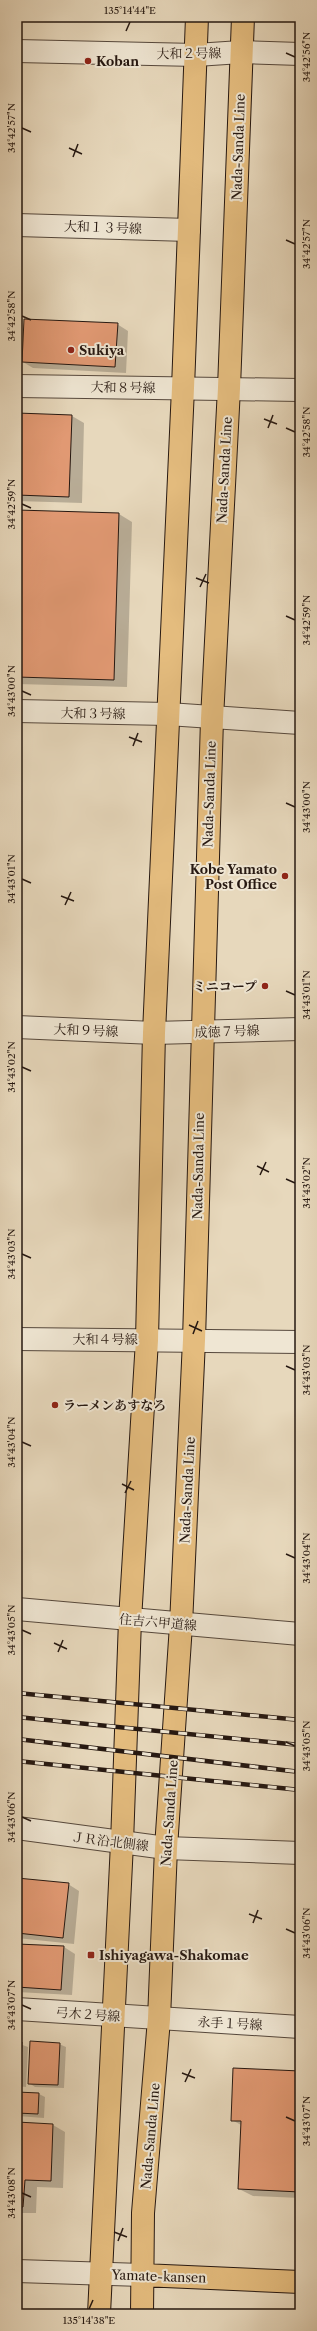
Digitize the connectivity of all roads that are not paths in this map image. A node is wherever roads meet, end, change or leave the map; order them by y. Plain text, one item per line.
1 (197, 17) edge
2 (243, 17) edge
3 (17, 51) edge
4 (241, 52) junction
5 (300, 54) edge
6 (196, 55) junction
7 (17, 225) edge
8 (189, 230) junction
9 (17, 386) edge
10 (183, 388) junction
11 (229, 388) junction
12 (300, 390) edge
13 (17, 712) edge
14 (168, 714) junction
15 (212, 719) junction
16 (300, 723) edge
17 (17, 1027) edge
18 (300, 1029) edge
19 (202, 1032) junction
20 (154, 1033) junction
21 (17, 1339) edge
22 (147, 1340) junction
23 (194, 1340) junction
24 (300, 1342) edge
25 (17, 1609) edge
26 (130, 1620) junction
27 (181, 1625) junction
28 (300, 1634) edge
29 (17, 1828) edge
30 (122, 1843) junction
31 (166, 1848) junction
32 (300, 1853) edge
33 (17, 2009) edge
34 (114, 2015) junction
35 (159, 2018) junction
36 (300, 2027) edge
37 (17, 2271) edge
38 (101, 2274) junction
39 (142, 2275) junction
40 (300, 2282) edge
41 (99, 2314) edge
42 (142, 2314) edge

1 - 6 main road
2 - 4 main road, Nada-Sanda Line
3 - 6 street, 大和２号線
4 - 5 street, 大和２号線
4 - 6 street, 大和２号線
4 - 11 main road, Nada-Sanda Line
6 - 8 main road
7 - 8 street, 大和１３号線
8 - 10 main road
9 - 10 street, 大和８号線
10 - 11 street, 大和８号線
10 - 14 main road
11 - 12 street, 大和８号線
11 - 15 main road, Nada-Sanda Line
13 - 14 street, 大和３号線
14 - 15 street, 大和３号線
14 - 20 main road
15 - 16 street, 大和３号線
15 - 19 main road, Nada-Sanda Line
17 - 20 street, 大和９号線
18 - 19 street, 成徳７号線
19 - 20 street, 成徳７号線
19 - 23 main road, Nada-Sanda Line
20 - 22 main road
21 - 22 street, 大和４号線
22 - 23 street, 大和４号線
22 - 26 main road
23 - 24 street, 大和４号線
23 - 27 main road, Nada-Sanda Line
25 - 26 street, 住吉六甲道線
26 - 27 street, 住吉六甲道線
26 - 30 main road
27 - 28 street, 住吉六甲道線
27 - 31 main road, Nada-Sanda Line
29 - 30 street, ＪＲ沿北側線
30 - 31 street, ＪＲ沿北側線
30 - 34 main road
31 - 32 street, ＪＲ沿北側線
31 - 35 main road, Nada-Sanda Line
33 - 34 street, 弓木２号線
34 - 35 street, 弓木２号線
34 - 38 main road
35 - 36 street, 永手１号線
35 - 39 main road, Nada-Sanda Line
37 - 38 street, Yamate-kansen
38 - 39 street, Yamate-kansen
38 - 41 main road
39 - 40 main road, Yamate-kansen
39 - 42 main road, Nada-Sanda Line

